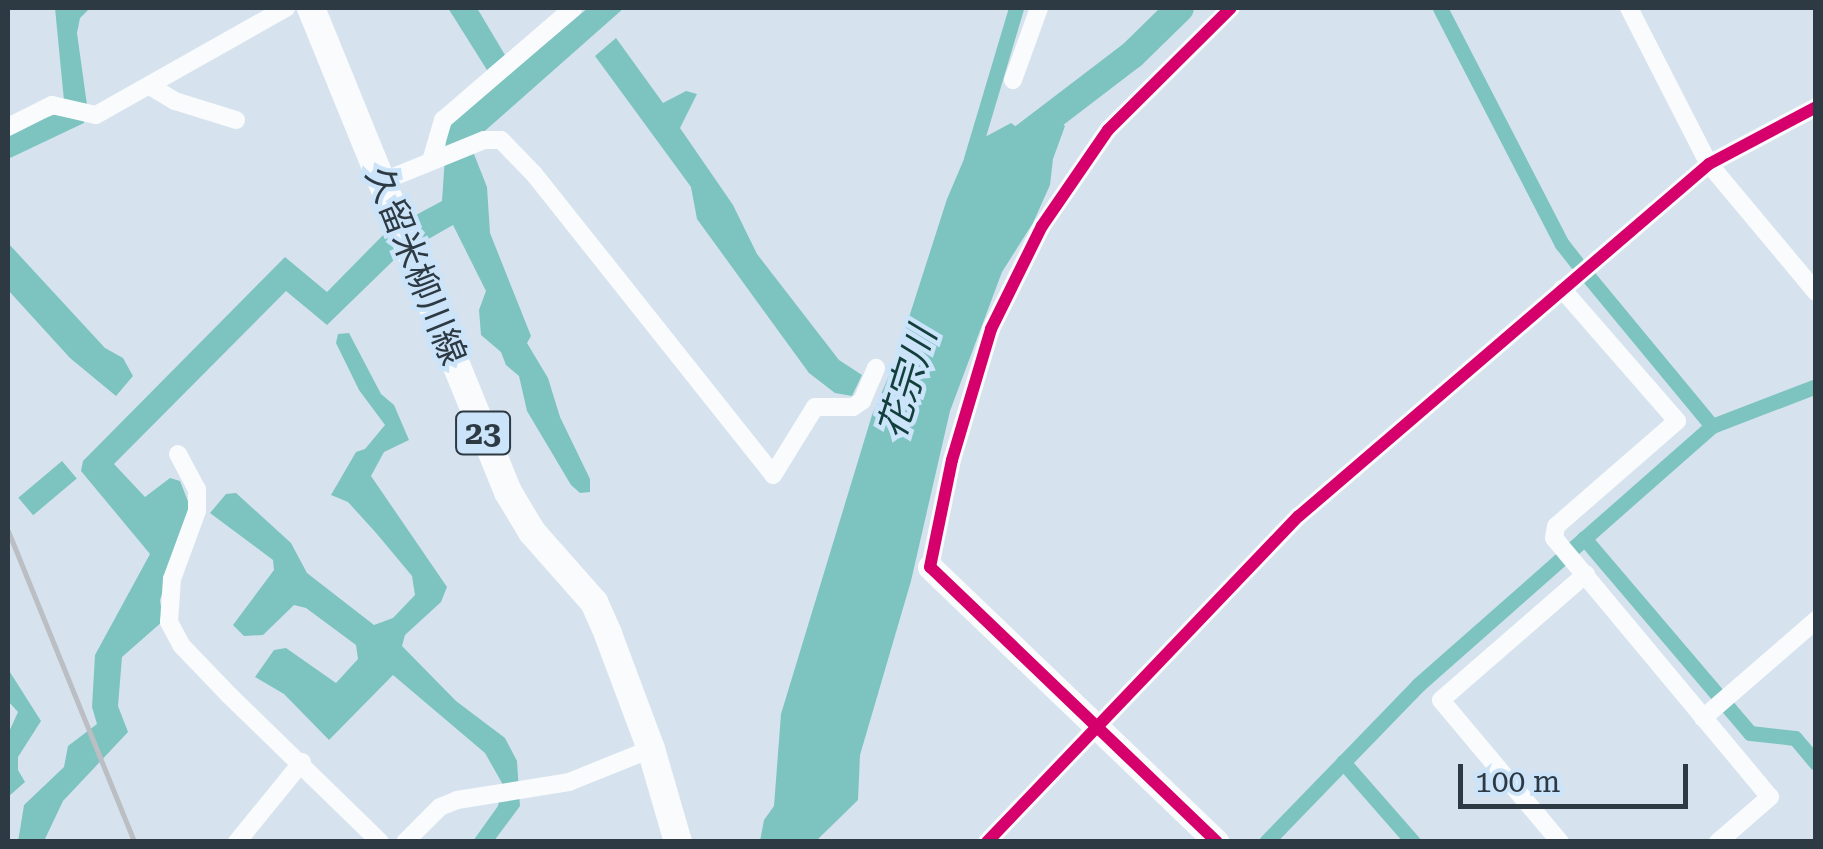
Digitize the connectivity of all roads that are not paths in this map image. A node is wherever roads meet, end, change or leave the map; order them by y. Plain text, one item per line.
1 (286, 8) edge
2 (311, 8) edge
3 (573, 8) edge
4 (1039, 8) edge
5 (1231, 8) edge
6 (1629, 8) edge
7 (1013, 80) dead end
8 (150, 86) junction
9 (1816, 106) edge
10 (236, 120) dead end
11 (8, 127) edge
12 (431, 161) junction
13 (1709, 164) junction
14 (381, 182) junction
15 (1562, 288) junction
16 (1816, 292) edge
17 (876, 368) dead end
18 (178, 454) dead end
19 (930, 567) joint
20 (1586, 574) junction
21 (1816, 620) edge
22 (1703, 718) junction
23 (1097, 726) junction
24 (651, 749) junction
25 (302, 762) junction
26 (237, 842) edge
27 (380, 842) edge
28 (405, 842) edge
29 (678, 842) edge
30 (986, 842) edge
31 (1217, 842) edge
32 (1560, 842) edge
33 (1718, 842) edge

1 - 8 street
2 - 14 main road, 久留米柳川線 / 23
3 - 12 street
4 - 7 street
5 - 19 street
6 - 13 street
8 - 10 street
8 - 11 street
9 - 13 street
12 - 14 street
12 - 17 street
13 - 15 street
13 - 16 street
14 - 24 main road, 久留米柳川線 / 23
15 - 20 street
15 - 23 street
18 - 25 street
19 - 23 street
20 - 22 street
20 - 32 street
21 - 22 street
22 - 33 street
23 - 30 street
23 - 31 street
24 - 28 street
24 - 29 main road, 久留米柳川線 / 23
25 - 26 street
25 - 27 street

